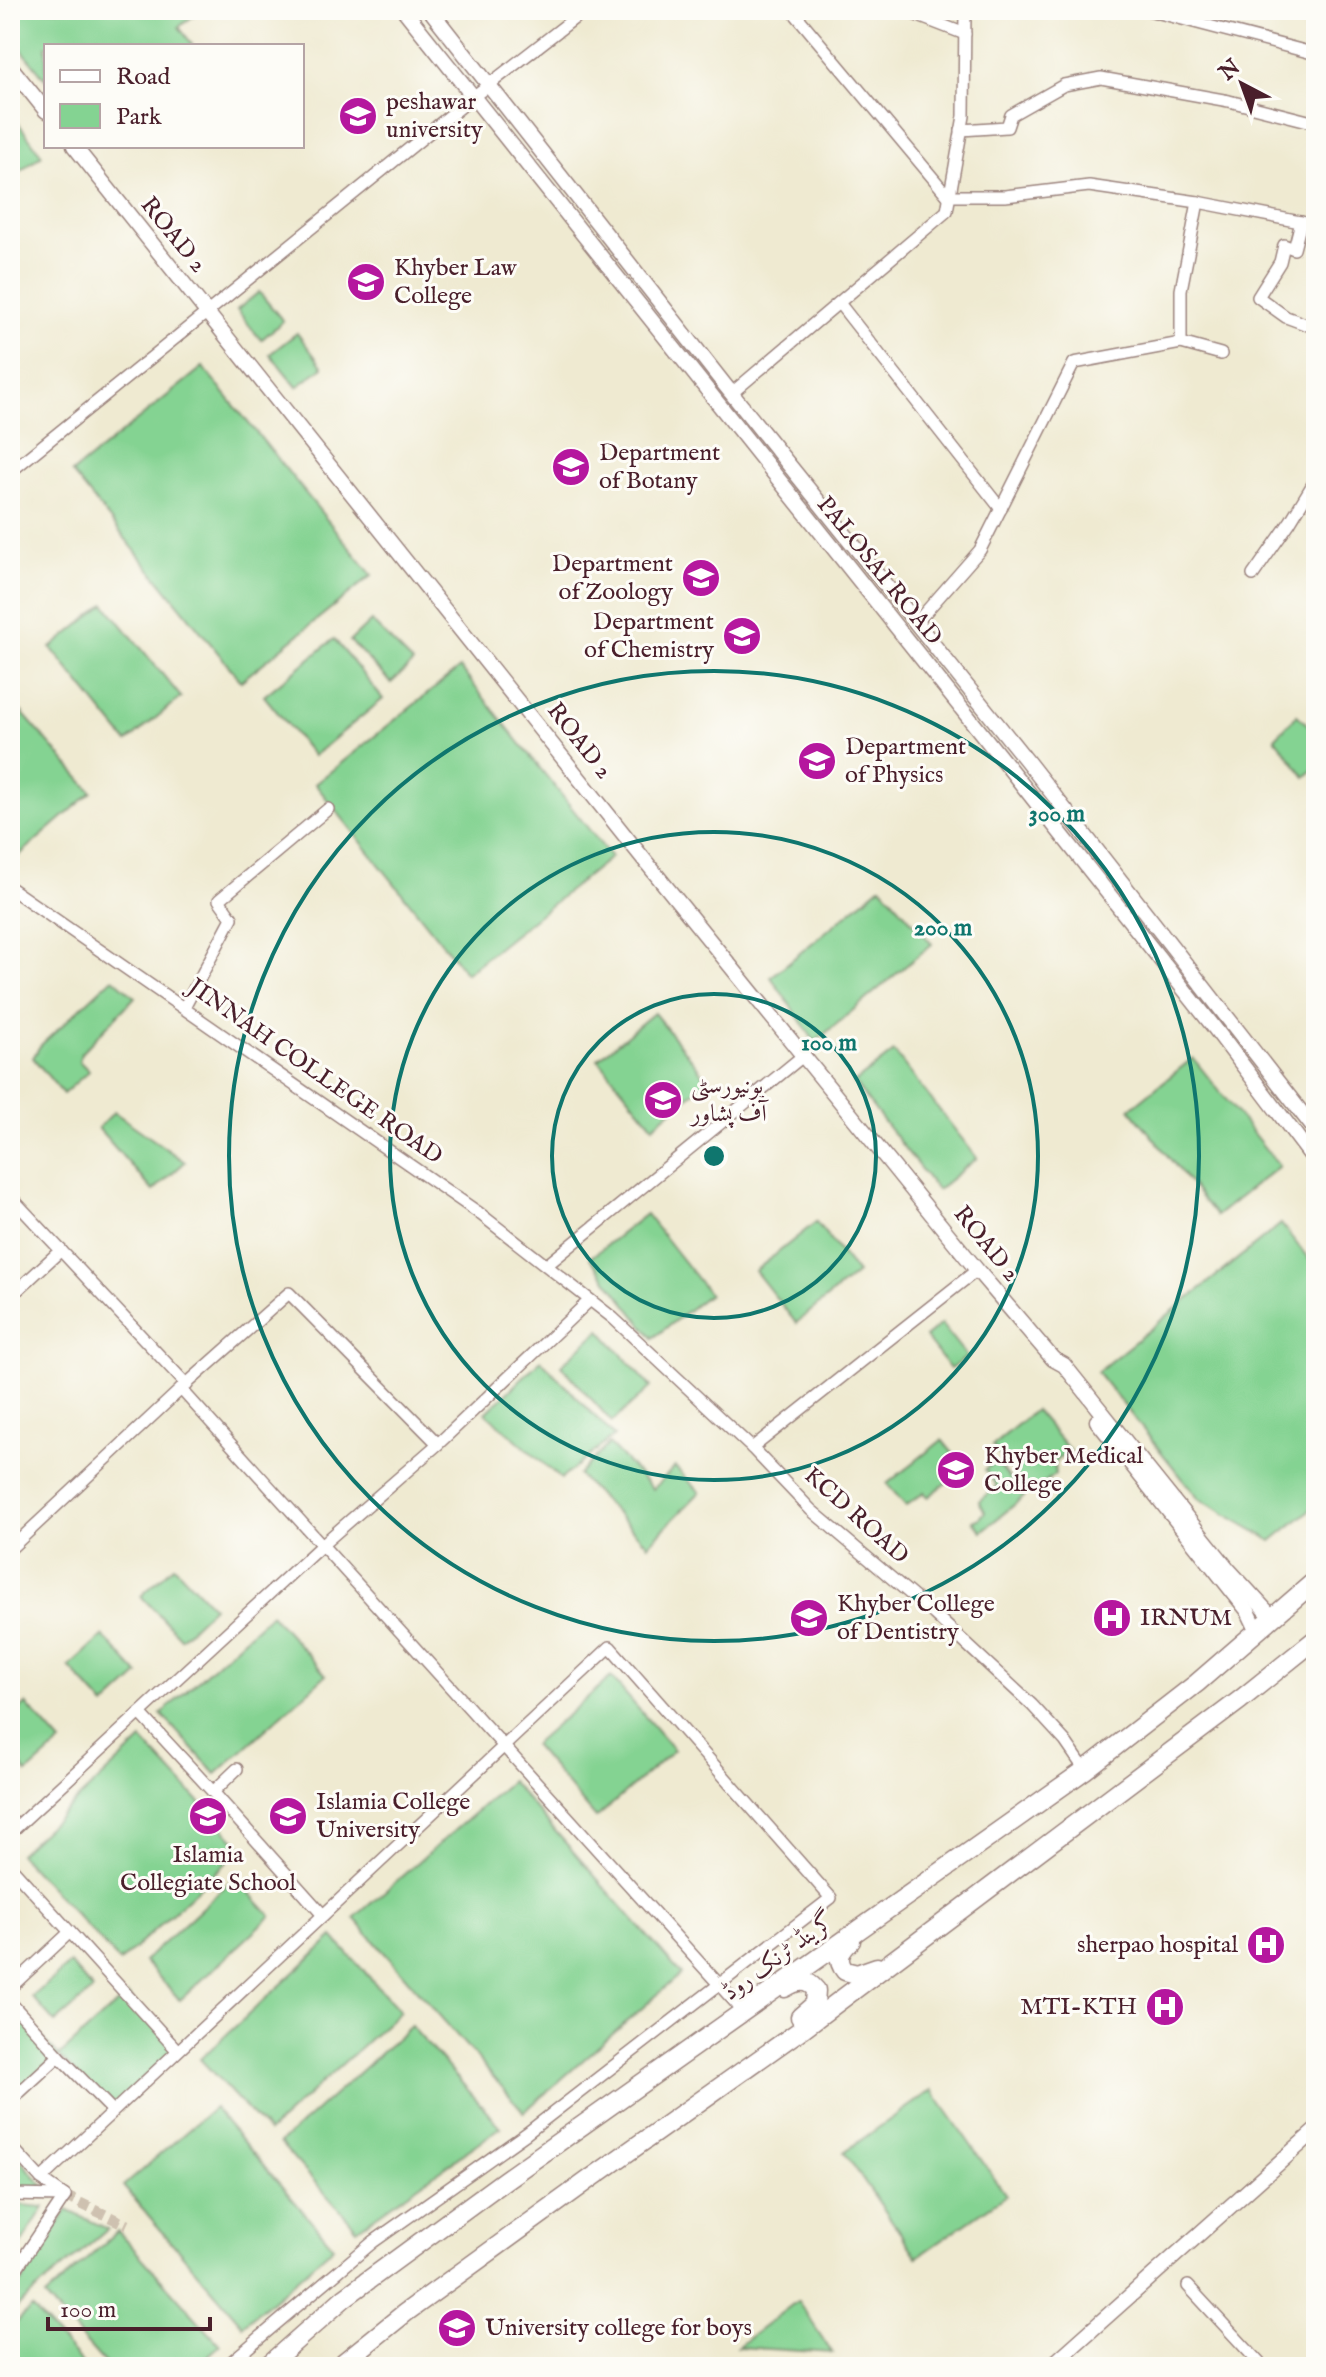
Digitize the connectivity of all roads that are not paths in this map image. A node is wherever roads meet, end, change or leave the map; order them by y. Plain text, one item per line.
1 (404, 10) edge
2 (430, 10) edge
3 (585, 10) edge
4 (792, 10) edge
5 (903, 10) edge
6 (965, 10) edge
7 (1148, 10) edge
8 (965, 34) junction
9 (1316, 54) edge
10 (10, 66) edge
11 (490, 85) junction
12 (473, 97) junction
13 (44, 108) edge
14 (1316, 123) edge
15 (961, 130) junction
16 (76, 148) edge
17 (948, 196) junction
18 (1198, 202) junction
19 (1301, 222) junction
20 (1316, 225) edge
21 (839, 303) junction
22 (207, 312) junction
23 (1316, 328) edge
24 (1181, 343) junction
25 (1221, 354) dead end
26 (732, 393) junction
27 (717, 403) junction
28 (10, 472) edge
29 (1316, 479) edge
30 (1001, 509) junction
31 (875, 572) junction
32 (1253, 575) dead end
33 (860, 582) junction
34 (916, 623) junction
35 (328, 809) dead end
36 (10, 888) edge
37 (184, 1008) junction
38 (804, 1055) junction
39 (1316, 1131) edge
40 (1316, 1162) edge
41 (10, 1196) edge
42 (61, 1250) junction
43 (547, 1265) junction
44 (977, 1270) junction
45 (10, 1297) edge
46 (590, 1300) junction
47 (1053, 1359) junction
48 (184, 1387) junction
49 (438, 1444) junction
50 (752, 1448) junction
51 (323, 1544) junction
52 (10, 1549) edge
53 (1316, 1580) edge
54 (1272, 1617) junction
55 (1257, 1630) junction
56 (1316, 1639) edge
57 (140, 1713) junction
58 (505, 1747) junction
59 (237, 1769) dead end
60 (1085, 1770) junction
61 (213, 1792) junction
62 (10, 1833) edge
63 (10, 1866) edge
64 (323, 1915) junction
65 (873, 1919) junction
66 (70, 1932) junction
67 (924, 1937) junction
68 (721, 1984) junction
69 (10, 1988) edge
70 (10, 2002) edge
71 (746, 2011) junction
72 (177, 2050) junction
73 (59, 2056) junction
74 (728, 2083) junction
75 (10, 2101) edge
76 (112, 2110) junction
77 (1316, 2130) edge
78 (10, 2145) edge
79 (41, 2179) junction
80 (10, 2195) edge
81 (65, 2196) junction
82 (10, 2278) edge
83 (1188, 2286) dead end
84 (341, 2366) edge
85 (225, 2367) edge
86 (266, 2367) edge
87 (1050, 2367) edge
88 (1263, 2367) edge

1 - 12 street, PALOSAI ROAD
2 - 11 street
3 - 11 street
4 - 17 street
5 - 8 street
6 - 8 street
7 - 9 street
8 - 15 street
10 - 13 street
11 - 12 street
11 - 26 street
12 - 22 street
12 - 27 street, PALOSAI ROAD
14 - 15 street
15 - 17 street
16 - 22 street, ROAD 2
17 - 18 street
17 - 21 street
18 - 19 street
18 - 24 street
19 - 20 street
19 - 23 street
21 - 26 street
21 - 30 street
22 - 28 street
22 - 38 street, ROAD 2
24 - 25 street
24 - 30 street
26 - 27 street
26 - 31 street
27 - 33 street, PALOSAI ROAD
29 - 32 street
30 - 34 street
31 - 33 street
31 - 34 street
33 - 40 street, PALOSAI ROAD
34 - 39 street
35 - 37 street
36 - 37 street, JINNAH COLLEGE ROAD
37 - 43 street, JINNAH COLLEGE ROAD
38 - 43 street
38 - 44 street, ROAD 2
41 - 42 street
42 - 45 street
42 - 48 street
43 - 46 street, JINNAH COLLEGE ROAD
44 - 47 street, ROAD 2
44 - 50 street
46 - 49 street
46 - 50 street, KCD ROAD
47 - 54 street, ROAD 2
47 - 55 street, ROAD 2
48 - 49 street
48 - 51 street
48 - 52 street
49 - 51 street
50 - 60 street, KCD ROAD
51 - 57 street
51 - 58 street
53 - 54 highway, گرینڈ ٹرنک روڈ
54 - 55 highway, گرینڈ ٹرنک روڈ
55 - 60 highway, گرینڈ ٹرنک روڈ
56 - 67 highway
57 - 61 street
57 - 62 street
58 - 64 street
58 - 68 street
58 - 68 street
59 - 61 street
60 - 65 highway, گرینڈ ٹرنک روڈ
61 - 64 street
63 - 66 street
64 - 72 street
65 - 67 highway
65 - 71 highway, گرینڈ ٹرنک روڈ
66 - 69 street
66 - 72 street
67 - 74 highway
68 - 71 street
68 - 85 street
70 - 73 street
71 - 74 highway
71 - 86 highway, گرینڈ ٹرنک روڈ
72 - 76 street
73 - 75 street
73 - 76 street
74 - 84 highway
76 - 79 street
77 - 87 street
78 - 79 street
79 - 81 street
80 - 81 street
81 - 82 street
83 - 88 street

